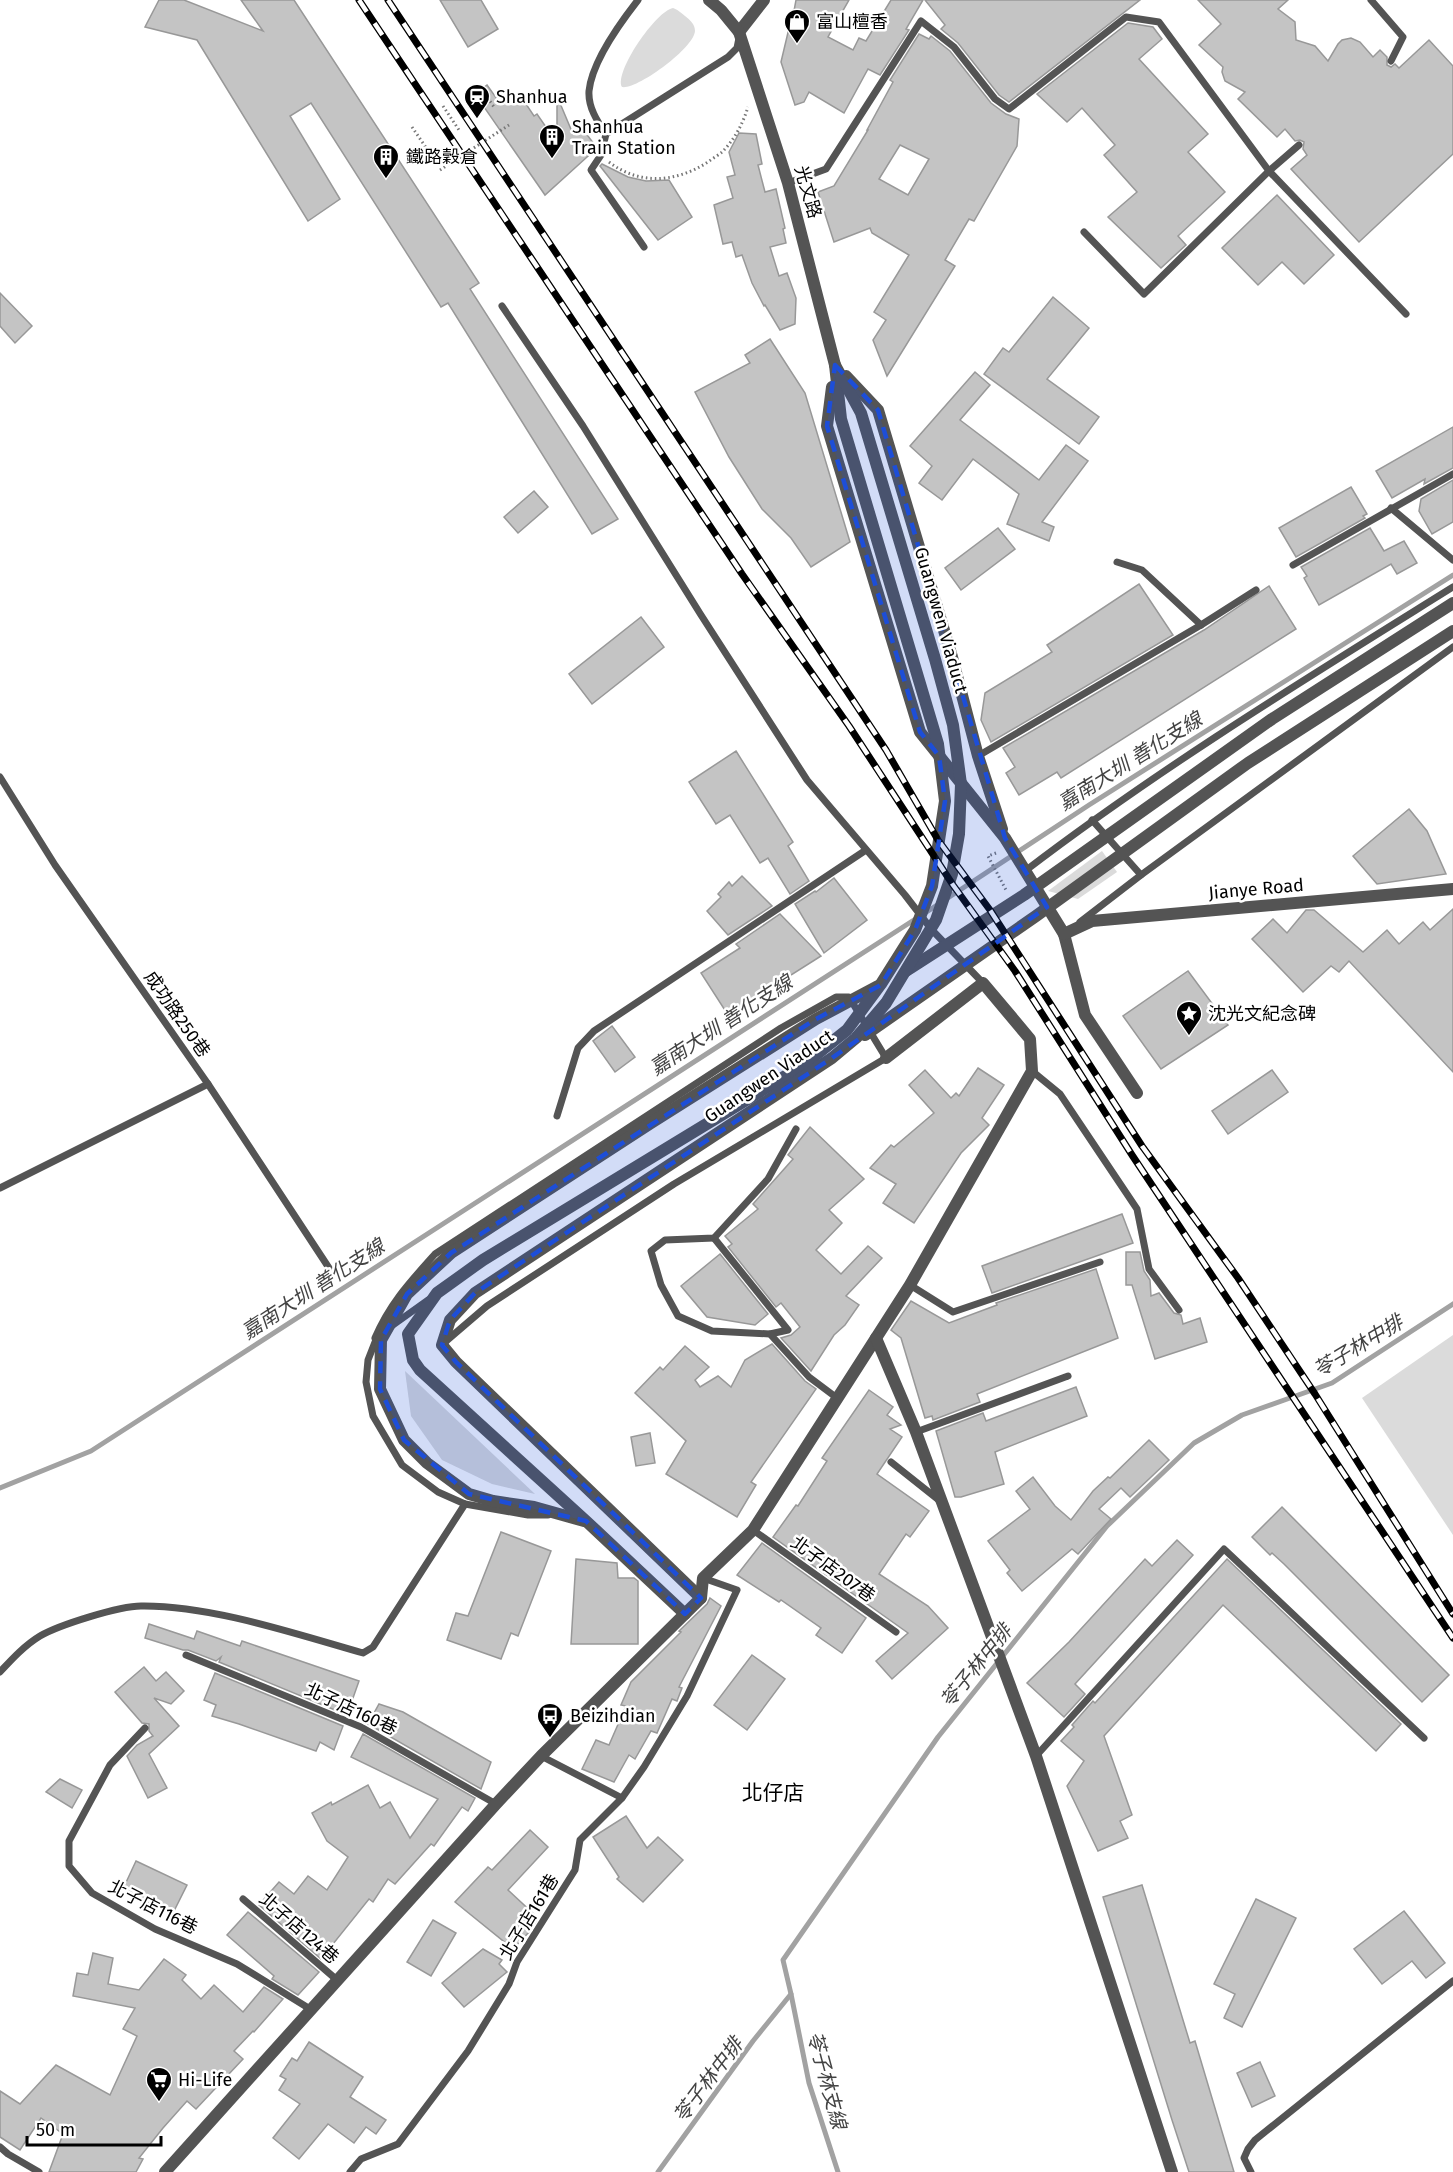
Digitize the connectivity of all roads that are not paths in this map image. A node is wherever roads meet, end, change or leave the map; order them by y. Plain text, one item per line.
1 (638, 0) edge
2 (709, 0) edge
3 (764, 0) edge
4 (1371, 0) edge
5 (739, 32) junction
6 (1391, 61) dead end
7 (606, 134) junction
8 (1299, 145) dead end
9 (1269, 171) junction
10 (788, 183) junction
11 (1084, 231) dead end
12 (645, 247) dead end
13 (502, 306) dead end
14 (1407, 315) dead end
15 (835, 365) junction
16 (1453, 474) edge
17 (1391, 508) junction
18 (1453, 560) edge
19 (1117, 562) dead end
20 (1293, 565) dead end
21 (1453, 587) edge
22 (1256, 590) dead end
23 (1453, 603) edge
24 (1201, 625) junction
25 (1453, 631) edge
26 (1453, 647) edge
27 (978, 756) junction
28 (954, 775) junction
29 (0, 777) edge
30 (1092, 820) junction
31 (1005, 838) junction
32 (866, 850) junction
33 (1025, 872) junction
34 (1141, 875) junction
35 (1453, 889) edge
36 (1064, 934) junction
37 (983, 983) junction
38 (831, 1058) junction
39 (886, 1058) junction
40 (1032, 1071) junction
41 (208, 1084) junction
42 (1137, 1092) dead end
43 (557, 1116) dead end
44 (796, 1129) dead end
45 (0, 1188) edge
46 (714, 1238) junction
47 (1100, 1262) dead end
48 (329, 1268) dead end
49 (910, 1285) junction
50 (437, 1293) junction
51 (1179, 1310) dead end
52 (770, 1334) junction
53 (375, 1338) junction
54 (876, 1338) junction
55 (442, 1345) junction
56 (1068, 1376) dead end
57 (837, 1398) junction
58 (916, 1432) junction
59 (891, 1462) dead end
60 (942, 1503) junction
61 (465, 1504) junction
62 (561, 1515) junction
63 (586, 1521) junction
64 (753, 1530) junction
65 (703, 1578) junction
66 (701, 1598) junction
67 (685, 1614) junction
68 (896, 1632) dead end
69 (186, 1655) dead end
70 (0, 1672) edge
71 (145, 1728) dead end
72 (1424, 1738) dead end
73 (541, 1756) junction
74 (1036, 1756) junction
75 (622, 1798) junction
76 (496, 1804) junction
77 (243, 1899) dead end
78 (337, 1980) junction
79 (1453, 1981) edge
80 (310, 2009) junction
81 (0, 2147) edge
82 (39, 2172) edge
83 (165, 2172) edge
84 (350, 2172) edge
85 (1172, 2172) edge
86 (1251, 2172) edge

1 - 7 lane
2 - 5 street
3 - 5 street
4 - 6 lane
5 - 7 lane
5 - 10 street, 光文路
7 - 12 lane
8 - 9 lane
9 - 10 lane
9 - 11 lane
9 - 14 lane
10 - 15 street, 光文路
13 - 32 lane
15 - 27 street
15 - 28 street
15 - 38 street, Guangwen Viaduct
15 - 50 street, Guangwen Viaduct
16 - 17 lane
17 - 18 lane
17 - 20 lane
19 - 24 lane
21 - 30 lane
22 - 24 lane
23 - 62 street
24 - 27 lane
25 - 38 street
26 - 34 lane
27 - 28 street
27 - 31 street
28 - 31 street
29 - 41 lane, 成功路250巷
30 - 33 lane
30 - 34 lane
31 - 33 street
32 - 37 lane
32 - 43 lane
33 - 36 street
34 - 36 lane
35 - 36 street, Jianye Road
36 - 42 street
37 - 39 street
37 - 40 street
38 - 55 street, Guangwen Viaduct
39 - 53 lane
39 - 55 lane
40 - 49 street
40 - 51 lane
41 - 45 lane
41 - 48 lane, 成功路250巷
44 - 46 lane
46 - 52 lane
46 - 52 lane
47 - 49 lane
49 - 54 street
50 - 53 lane
50 - 63 street, Guangwen Viaduct
52 - 57 lane
53 - 61 lane
54 - 57 street
54 - 58 street
55 - 66 street
56 - 58 lane
57 - 64 street
58 - 60 street
59 - 60 lane
60 - 74 street
61 - 62 lane
61 - 70 lane
62 - 63 street
63 - 67 street, Guangwen Viaduct
64 - 65 street
64 - 68 lane, 北子店207巷
65 - 66 street
65 - 75 lane, 北子店161巷
66 - 67 street
67 - 73 street
69 - 76 lane, 北子店160巷
71 - 80 lane, 北子店116巷
72 - 74 lane
73 - 75 lane
73 - 76 street
74 - 85 street
75 - 84 lane, 北子店161巷
76 - 78 street
77 - 78 lane, 北子店124巷
78 - 80 street
79 - 86 lane
80 - 83 street
81 - 82 lane

